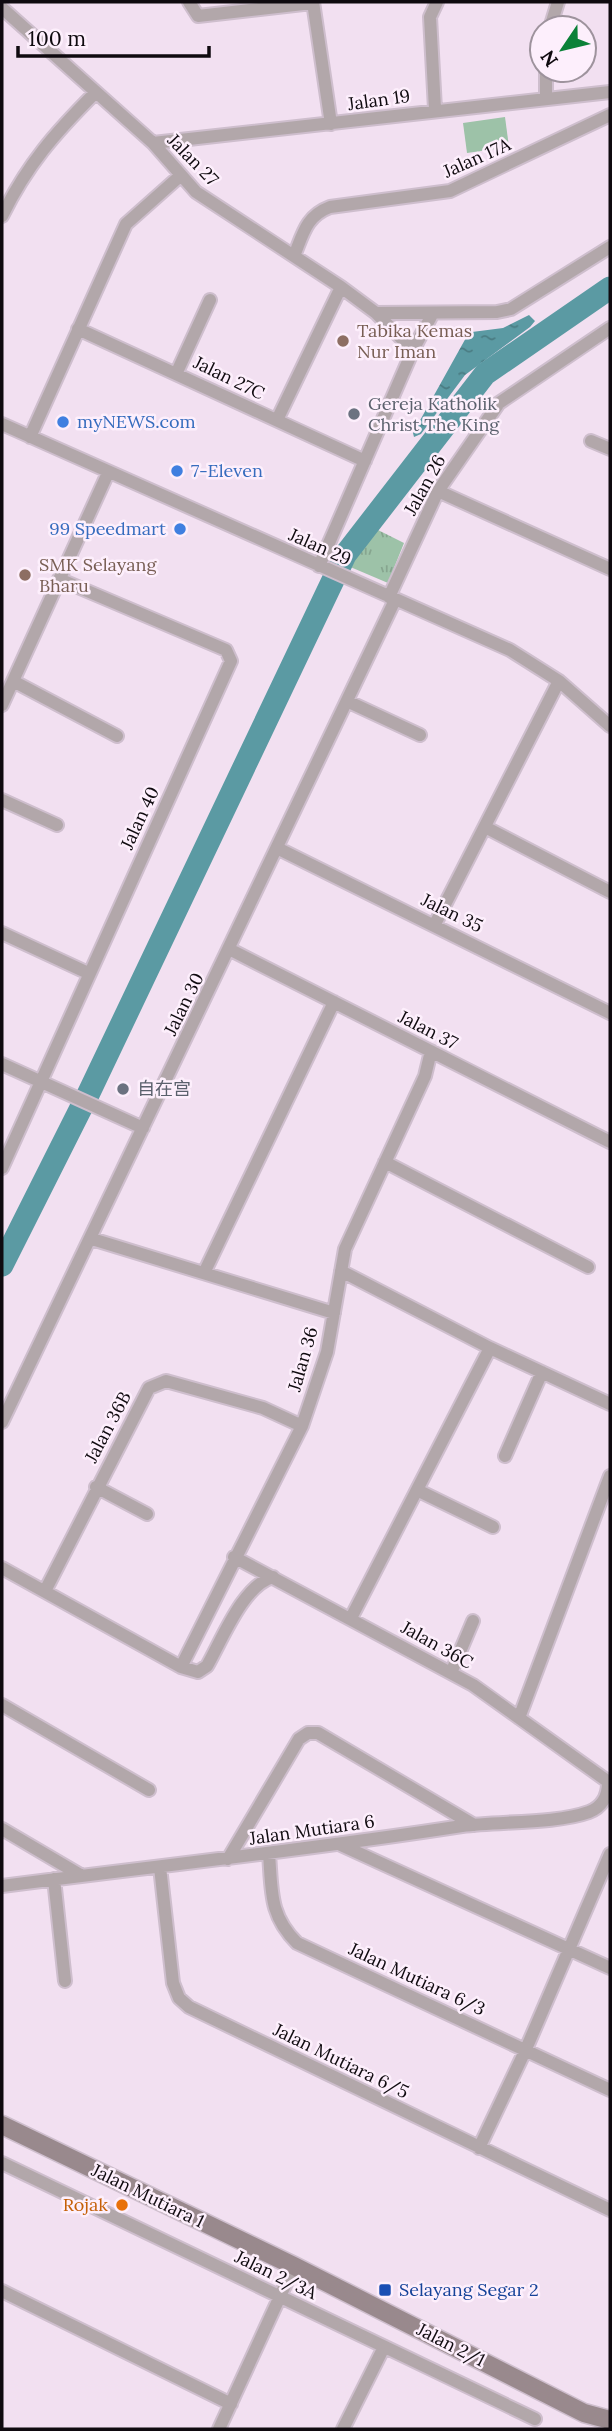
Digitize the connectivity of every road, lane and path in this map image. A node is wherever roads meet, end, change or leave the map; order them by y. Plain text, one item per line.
1 (188, 2) edge
2 (437, 2) edge
3 (312, 3) edge
4 (2, 8) edge
5 (546, 84) edge
6 (610, 92) edge
7 (95, 93) junction
8 (546, 97) junction
9 (435, 109) junction
10 (610, 115) edge
11 (331, 124) junction
12 (153, 143) junction
13 (180, 176) junction
14 (2, 216) edge
15 (610, 247) edge
16 (294, 256) junction
17 (341, 287) junction
18 (210, 300) dead end
19 (376, 313) junction
20 (433, 313) junction
21 (78, 328) junction
22 (610, 328) edge
23 (413, 350) junction
24 (177, 372) junction
25 (277, 420) junction
26 (2, 424) edge
27 (30, 437) junction
28 (591, 441) dead end
29 (610, 449) edge
30 (365, 461) junction
31 (108, 473) junction
32 (438, 491) junction
33 (319, 566) junction
34 (610, 569) edge
35 (60, 579) junction
36 (392, 599) junction
37 (13, 681) junction
38 (559, 681) junction
39 (349, 702) junction
40 (2, 705) edge
41 (610, 726) edge
42 (421, 735) dead end
43 (117, 736) dead end
44 (2, 800) edge
45 (57, 825) dead end
46 (485, 827) junction
47 (277, 848) junction
48 (610, 892) edge
49 (435, 924) junction
50 (2, 933) edge
51 (229, 949) junction
52 (88, 973) junction
53 (334, 1002) junction
54 (610, 1013) edge
55 (431, 1051) junction
56 (2, 1064) edge
57 (40, 1082) junction
58 (143, 1128) junction
59 (610, 1142) edge
60 (385, 1162) junction
61 (2, 1168) edge
62 (92, 1239) junction
63 (588, 1267) dead end
64 (341, 1271) junction
65 (204, 1273) junction
66 (334, 1313) junction
67 (490, 1348) junction
68 (542, 1372) junction
69 (610, 1405) edge
70 (2, 1422) edge
71 (302, 1426) junction
72 (505, 1456) dead end
73 (610, 1476) edge
74 (96, 1487) junction
75 (417, 1490) junction
76 (147, 1514) dead end
77 (493, 1527) dead end
78 (234, 1557) junction
79 (2, 1568) edge
80 (273, 1577) junction
81 (45, 1591) junction
82 (351, 1618) junction
83 (472, 1621) dead end
84 (181, 1667) junction
85 (452, 1673) junction
86 (2, 1705) edge
87 (519, 1718) junction
88 (609, 1783) edge
89 (149, 1790) dead end
90 (474, 1825) junction
91 (2, 1829) edge
92 (341, 1845) junction
93 (269, 1854) junction
94 (610, 1854) edge
95 (228, 1859) junction
96 (160, 1867) junction
97 (82, 1876) junction
98 (54, 1880) junction
99 (2, 1886) edge
100 (570, 1949) junction
101 (610, 1968) edge
102 (65, 1982) dead end
103 (526, 2049) junction
104 (610, 2090) edge
105 (2, 2125) edge
106 (479, 2148) junction
107 (2, 2163) edge
108 (610, 2210) edge
109 (294, 2266) junction
110 (2, 2291) edge
111 (282, 2298) junction
112 (384, 2347) junction
113 (231, 2404) junction
114 (584, 2413) junction
115 (535, 2419) dead end
116 (610, 2420) edge
117 (219, 2429) edge
118 (343, 2429) edge
119 (575, 2429) edge

1 - 3 street
2 - 9 street
3 - 11 street
4 - 7 street, Jalan 27
5 - 8 street
6 - 8 street, Jalan 19
7 - 12 street, Jalan 27
7 - 14 street
8 - 9 street, Jalan 19
9 - 11 street, Jalan 19
10 - 16 street, Jalan 17A
11 - 12 street, Jalan 19
12 - 13 street, Jalan 27
13 - 16 street, Jalan 27
13 - 21 street
15 - 20 street
16 - 17 street, Jalan 27
17 - 19 street, Jalan 27
17 - 25 street
18 - 24 street
19 - 20 street
19 - 23 street, Jalan 27
20 - 23 street
21 - 24 street, Jalan 27C
21 - 27 street
22 - 32 street, Jalan 26
23 - 30 street
24 - 25 street, Jalan 27C
25 - 30 street, Jalan 27C
26 - 27 street, Jalan 29
27 - 31 street, Jalan 29
28 - 29 street
30 - 33 street
31 - 33 street, Jalan 29
31 - 35 street
32 - 34 street
32 - 36 street, Jalan 26
33 - 36 street, Jalan 29
35 - 37 street
35 - 52 street, Jalan 40
36 - 38 street, Jalan 29
36 - 39 street, Jalan 30
37 - 40 street
37 - 43 street
38 - 41 street, Jalan 29
38 - 46 street
39 - 42 street
39 - 47 street, Jalan 30
44 - 45 street
46 - 48 street
46 - 49 street
47 - 49 street, Jalan 35
47 - 51 street, Jalan 30
49 - 54 street, Jalan 35
50 - 52 street
51 - 53 street, Jalan 37
51 - 58 street, Jalan 30
52 - 57 street, Jalan 40
53 - 55 street, Jalan 37
53 - 65 street
55 - 59 street, Jalan 37
55 - 60 street, Jalan 36
56 - 57 street
57 - 58 street
57 - 61 street, Jalan 40
58 - 62 street, Jalan 30
60 - 63 street
60 - 64 street, Jalan 36
62 - 65 street
62 - 70 street, Jalan 30
64 - 66 street, Jalan 36
64 - 67 street
65 - 66 street
66 - 71 street, Jalan 36
67 - 68 street
67 - 75 street
68 - 69 street
68 - 72 street
71 - 74 street, Jalan 36B
71 - 78 street, Jalan 36
73 - 87 street
74 - 76 street
74 - 81 street, Jalan 36B
75 - 77 street
75 - 82 street
78 - 80 street, Jalan 36C
78 - 84 street, Jalan 36
79 - 81 street
80 - 82 street, Jalan 36C
80 - 84 street
81 - 84 street
82 - 85 street, Jalan 36C
83 - 85 street
85 - 87 street, Jalan 36C
86 - 89 street
87 - 88 street, Jalan 36C
88 - 90 street, Jalan Mutiara 6
90 - 92 street, Jalan Mutiara 6
90 - 95 street
91 - 97 street
92 - 93 street, Jalan Mutiara 6
92 - 100 street
93 - 95 street, Jalan Mutiara 6
93 - 103 street, Jalan Mutiara 6/3
94 - 100 street
95 - 96 street, Jalan Mutiara 6
96 - 97 street, Jalan Mutiara 6
96 - 106 street, Jalan Mutiara 6/5
97 - 98 street, Jalan Mutiara 6
98 - 99 street, Jalan Mutiara 6
98 - 102 street
100 - 101 street
100 - 103 street
103 - 104 street, Jalan Mutiara 6/3
103 - 106 street
105 - 109 street, Jalan Mutiara 1
106 - 108 street, Jalan Mutiara 6/5
107 - 111 street, Jalan 2/3A
109 - 111 street
109 - 114 street, Jalan 2/1
110 - 113 street
111 - 112 street, Jalan 2/3A
111 - 113 street
112 - 115 street, Jalan 2/3A
112 - 118 street
113 - 117 street
114 - 116 street, Jalan 2/1
114 - 119 street

